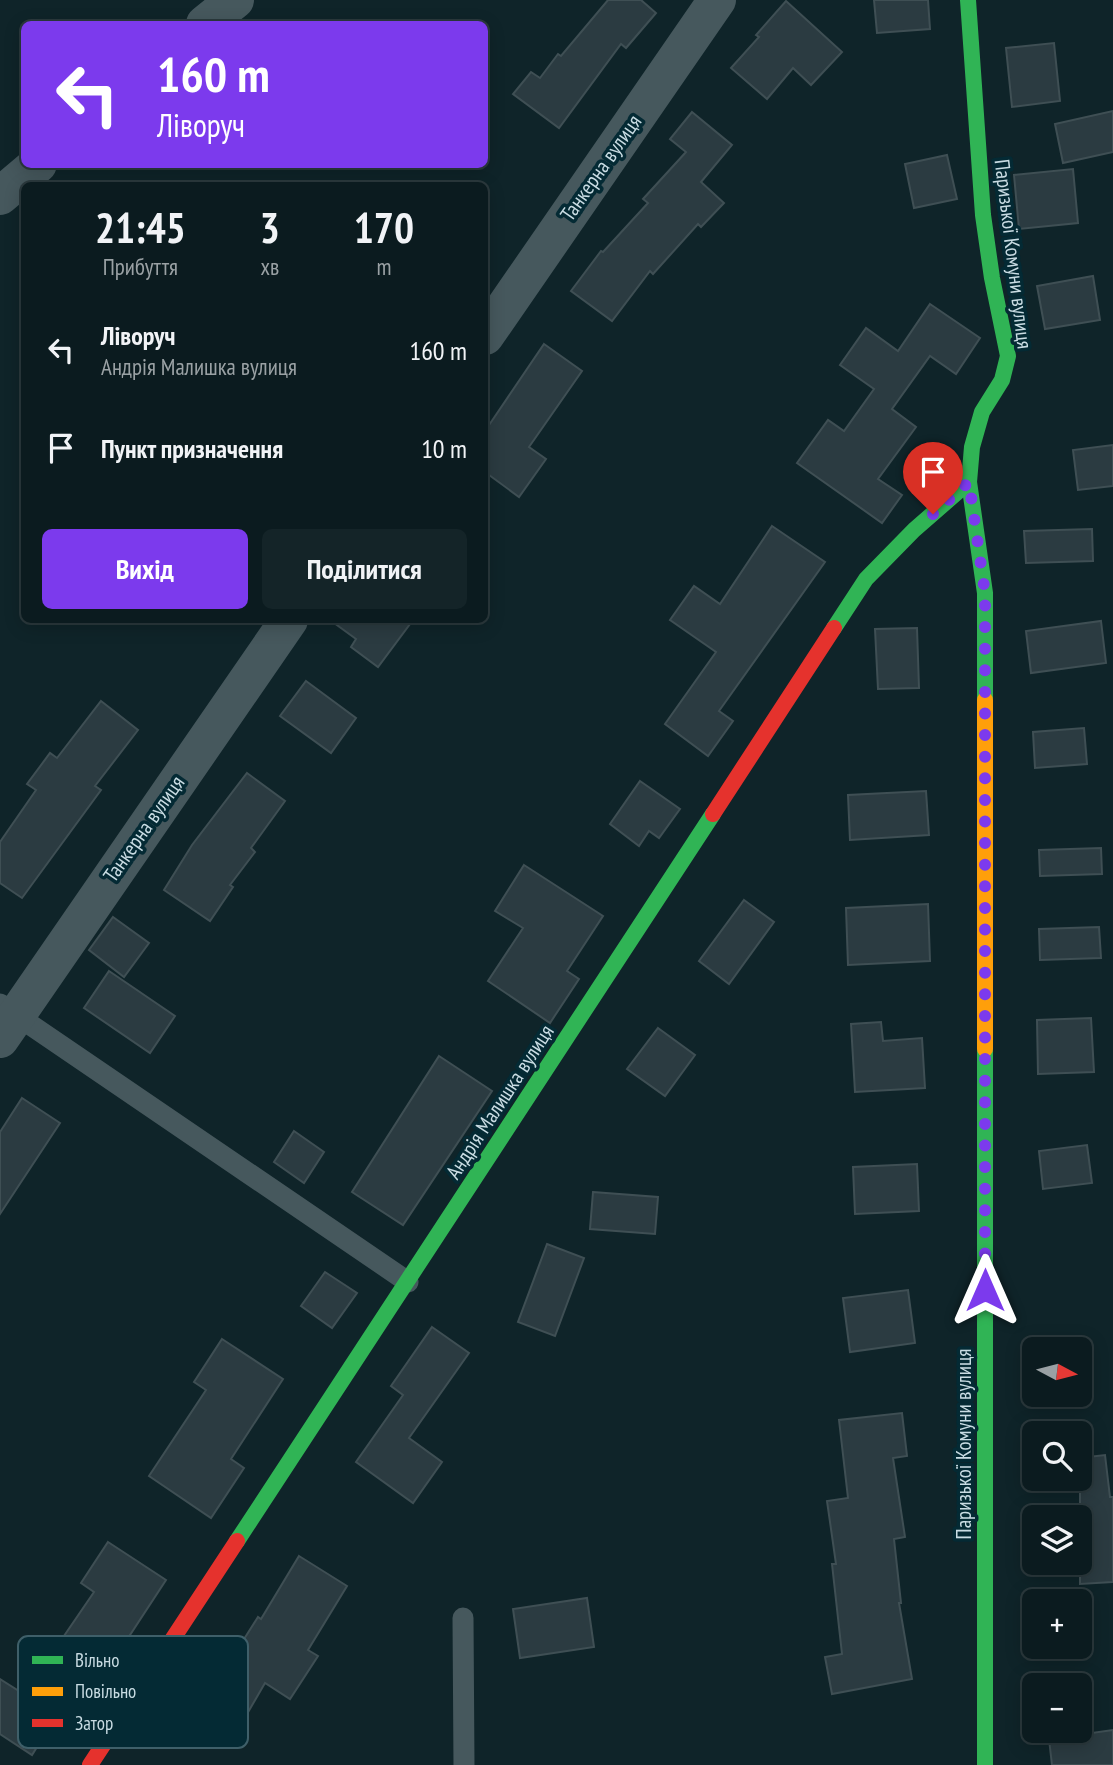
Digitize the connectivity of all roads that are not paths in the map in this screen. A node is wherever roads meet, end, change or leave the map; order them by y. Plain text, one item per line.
1 (235, 0) edge
2 (717, 0) edge
3 (968, 0) edge
4 (209, 21) edge
5 (33, 168) edge
6 (0, 196) edge
7 (488, 332) edge
8 (969, 482) junction
9 (287, 623) edge
10 (5, 1020) edge
11 (408, 1282) junction
12 (463, 1618) dead end
13 (175, 1636) edge
14 (101, 1748) edge
15 (90, 1765) edge
16 (464, 1765) edge
17 (985, 1765) edge

1 - 4 street
2 - 7 street, Танкерна вулиця
3 - 8 street, Паризької Комуни вулиця
5 - 6 street
8 - 11 street, Андрія Малишка вулиця
8 - 17 street, Паризької Комуни вулиця
9 - 10 street, Танкерна вулиця
10 - 11 lane
11 - 13 street, Андрія Малишка вулиця
12 - 16 lane
14 - 15 street, Андрія Малишка вулиця

